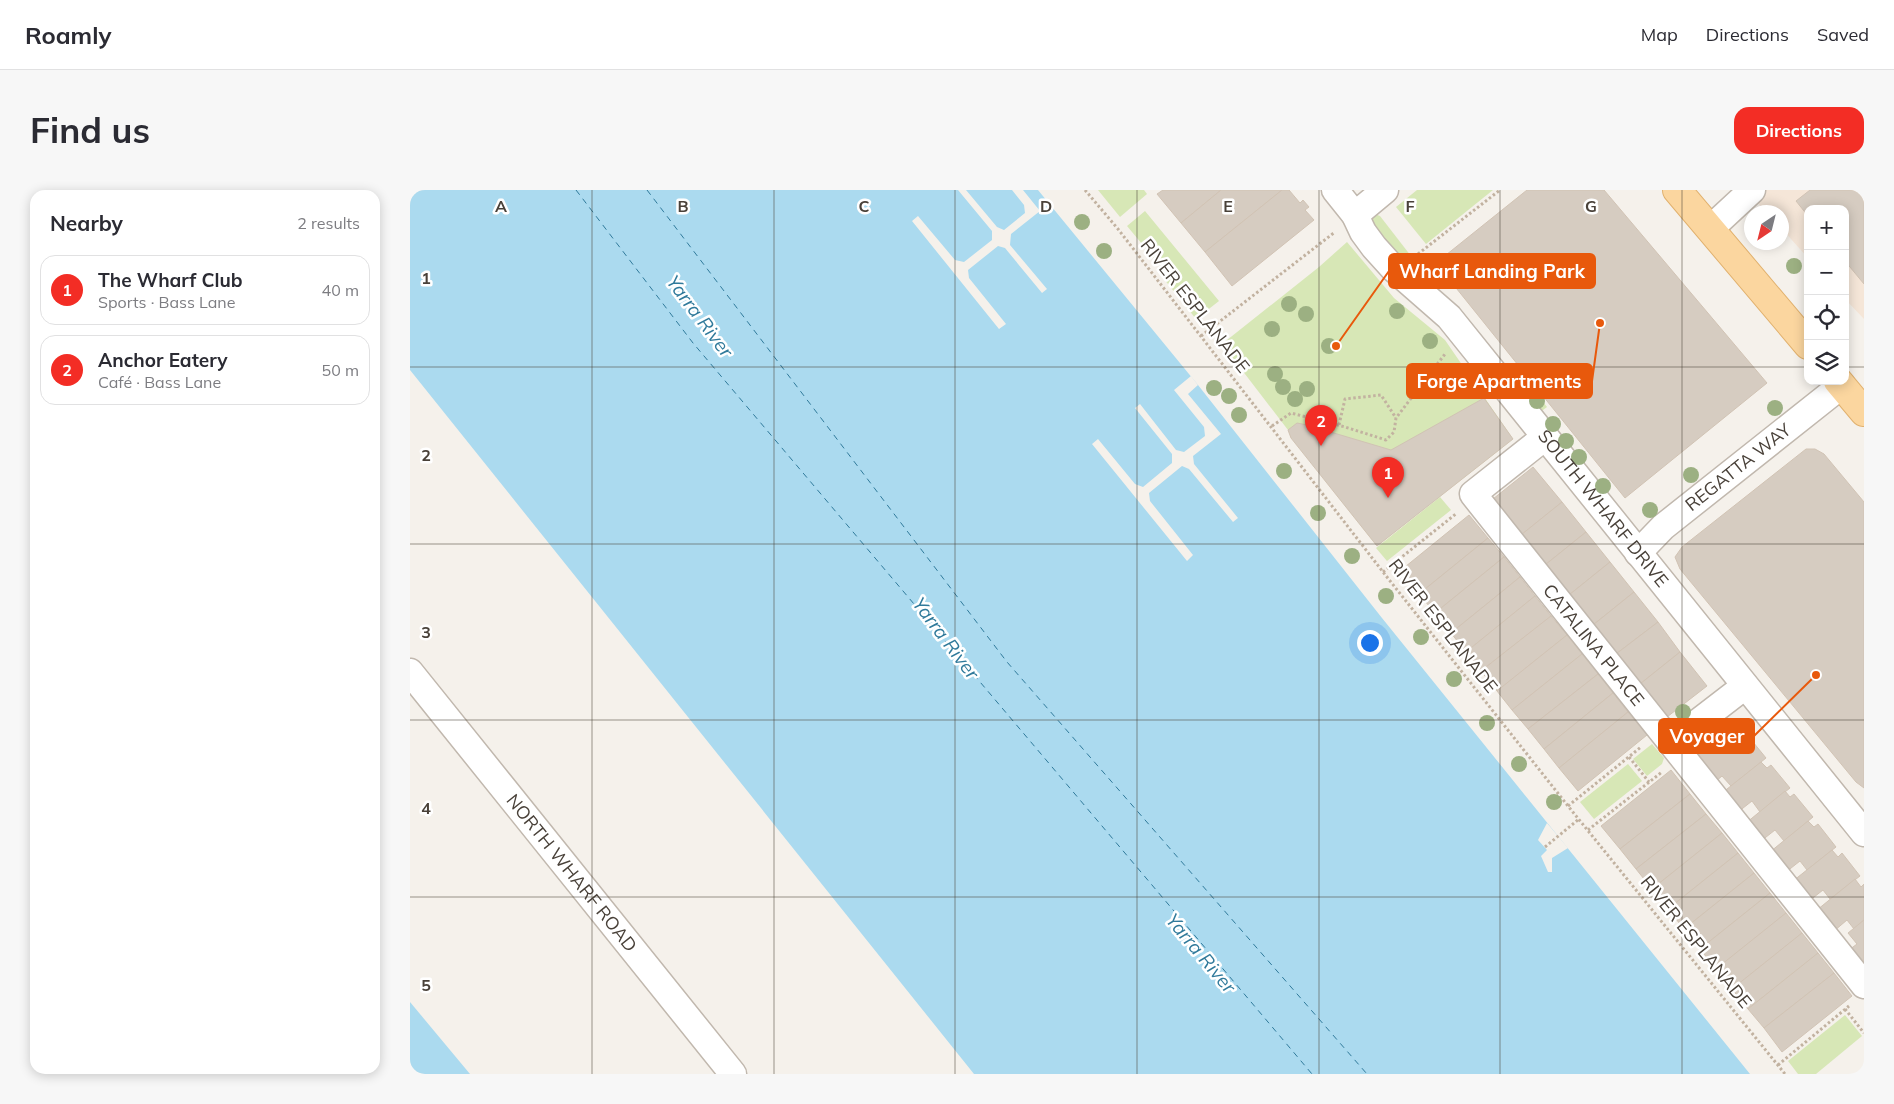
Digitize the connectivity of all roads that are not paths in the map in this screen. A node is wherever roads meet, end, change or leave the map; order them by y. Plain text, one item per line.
1 (1335, 190) edge
2 (1385, 190) edge
3 (1677, 190) edge
4 (1752, 190) edge
5 (1355, 215) junction
6 (1710, 229) junction
7 (1804, 340) edge
8 (1838, 385) edge
9 (1842, 385) edge
10 (1864, 412) edge
11 (1545, 437) junction
12 (1638, 553) junction
13 (410, 672) edge
14 (1745, 686) junction
15 (1671, 743) junction
16 (1864, 833) edge
17 (1858, 995) edge
18 (733, 1074) edge

1 - 5 street, SOUTH WHARF DRIVE
2 - 5 street
3 - 6 main road
4 - 6 street
5 - 11 street, SOUTH WHARF DRIVE
6 - 7 main road
8 - 12 street, REGATTA WAY
9 - 10 main road
11 - 12 street, SOUTH WHARF DRIVE
11 - 15 street, CATALINA PLACE
12 - 14 street, SOUTH WHARF DRIVE
13 - 18 street, NORTH WHARF ROAD
14 - 15 street
14 - 16 street, SOUTH WHARF DRIVE
15 - 17 street, CATALINA PLACE

